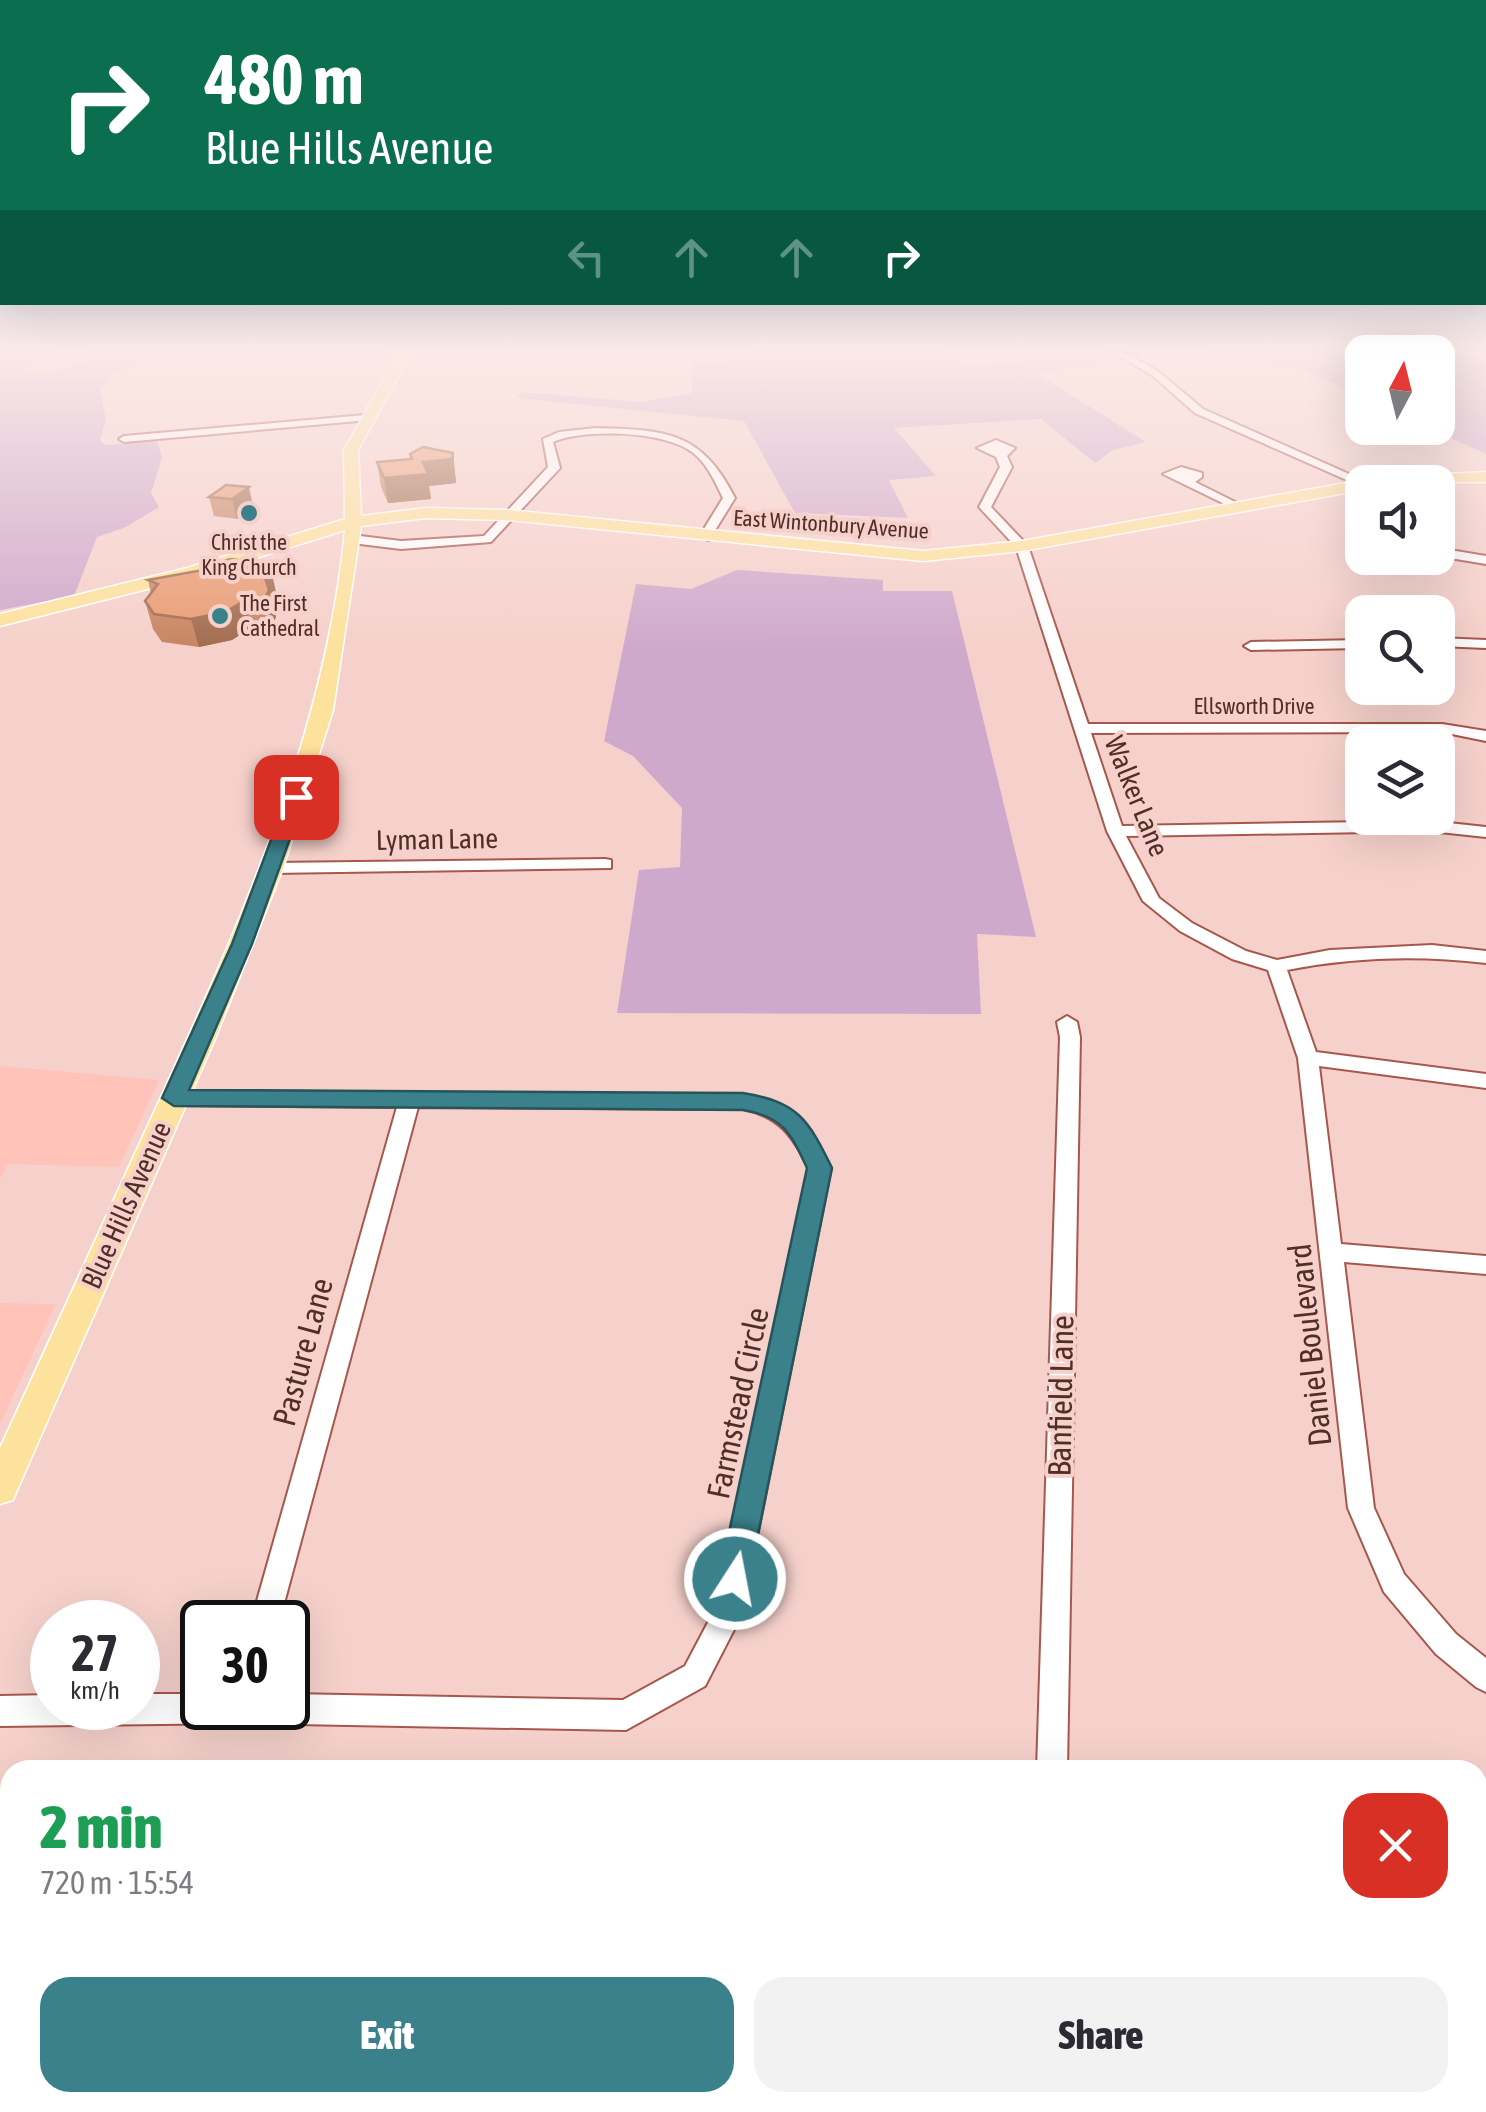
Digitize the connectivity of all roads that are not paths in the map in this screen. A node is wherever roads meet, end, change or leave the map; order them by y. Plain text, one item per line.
1 (353, 450) edge
2 (547, 450) edge
3 (695, 450) edge
4 (1286, 450) edge
5 (1001, 455) dead end
6 (1345, 476) edge
7 (1486, 478) edge
8 (1455, 479) edge
9 (1191, 480) dead end
10 (1345, 487) edge
11 (1239, 507) junction
12 (507, 516) junction
13 (352, 531) junction
14 (704, 537) junction
15 (1022, 546) junction
16 (1455, 555) edge
17 (1486, 560) edge
18 (0, 620) edge
19 (1455, 643) edge
20 (1345, 644) edge
21 (1486, 644) edge
22 (1250, 646) dead end
23 (1081, 729) junction
24 (1486, 736) edge
25 (1115, 831) junction
26 (1486, 832) edge
27 (605, 864) dead end
28 (270, 868) junction
29 (1486, 958) edge
30 (1276, 966) junction
31 (1066, 1022) dead end
32 (1308, 1058) junction
33 (1486, 1081) edge
34 (174, 1098) junction
35 (409, 1101) junction
36 (1332, 1252) junction
37 (1486, 1266) edge
38 (0, 1488) edge
39 (271, 1600) edge
40 (1486, 1677) edge
41 (180, 1709) edge
42 (310, 1709) edge
43 (0, 1711) edge
44 (1052, 1760) edge

1 - 13 main road, Blue Hills Avenue
2 - 12 street
3 - 14 street
4 - 6 street
5 - 15 street
7 - 8 main road
9 - 11 street
10 - 11 main road, East Wintonbury Avenue
11 - 15 main road, East Wintonbury Avenue
12 - 13 main road, East Wintonbury Avenue
12 - 13 street
12 - 14 main road, East Wintonbury Avenue
13 - 18 main road, East Wintonbury Avenue
13 - 28 main road, Blue Hills Avenue
14 - 15 main road, East Wintonbury Avenue
15 - 23 street, Walker Lane
16 - 17 street
19 - 21 street
20 - 22 street
23 - 24 street, Ellsworth Drive
23 - 25 street, Walker Lane
25 - 26 street
25 - 30 street, Walker Lane
27 - 28 street, Lyman Lane
28 - 34 main road, Blue Hills Avenue
29 - 30 street, Walker Lane
30 - 32 street, Daniel Boulevard
31 - 44 street, Banfield Lane
32 - 33 street
32 - 36 street, Daniel Boulevard
34 - 35 street, Farmstead Circle
34 - 38 main road, Blue Hills Avenue
35 - 39 street, Pasture Lane
35 - 42 street, Farmstead Circle
36 - 37 street
36 - 40 street, Daniel Boulevard
41 - 43 street, Farmstead Circle

